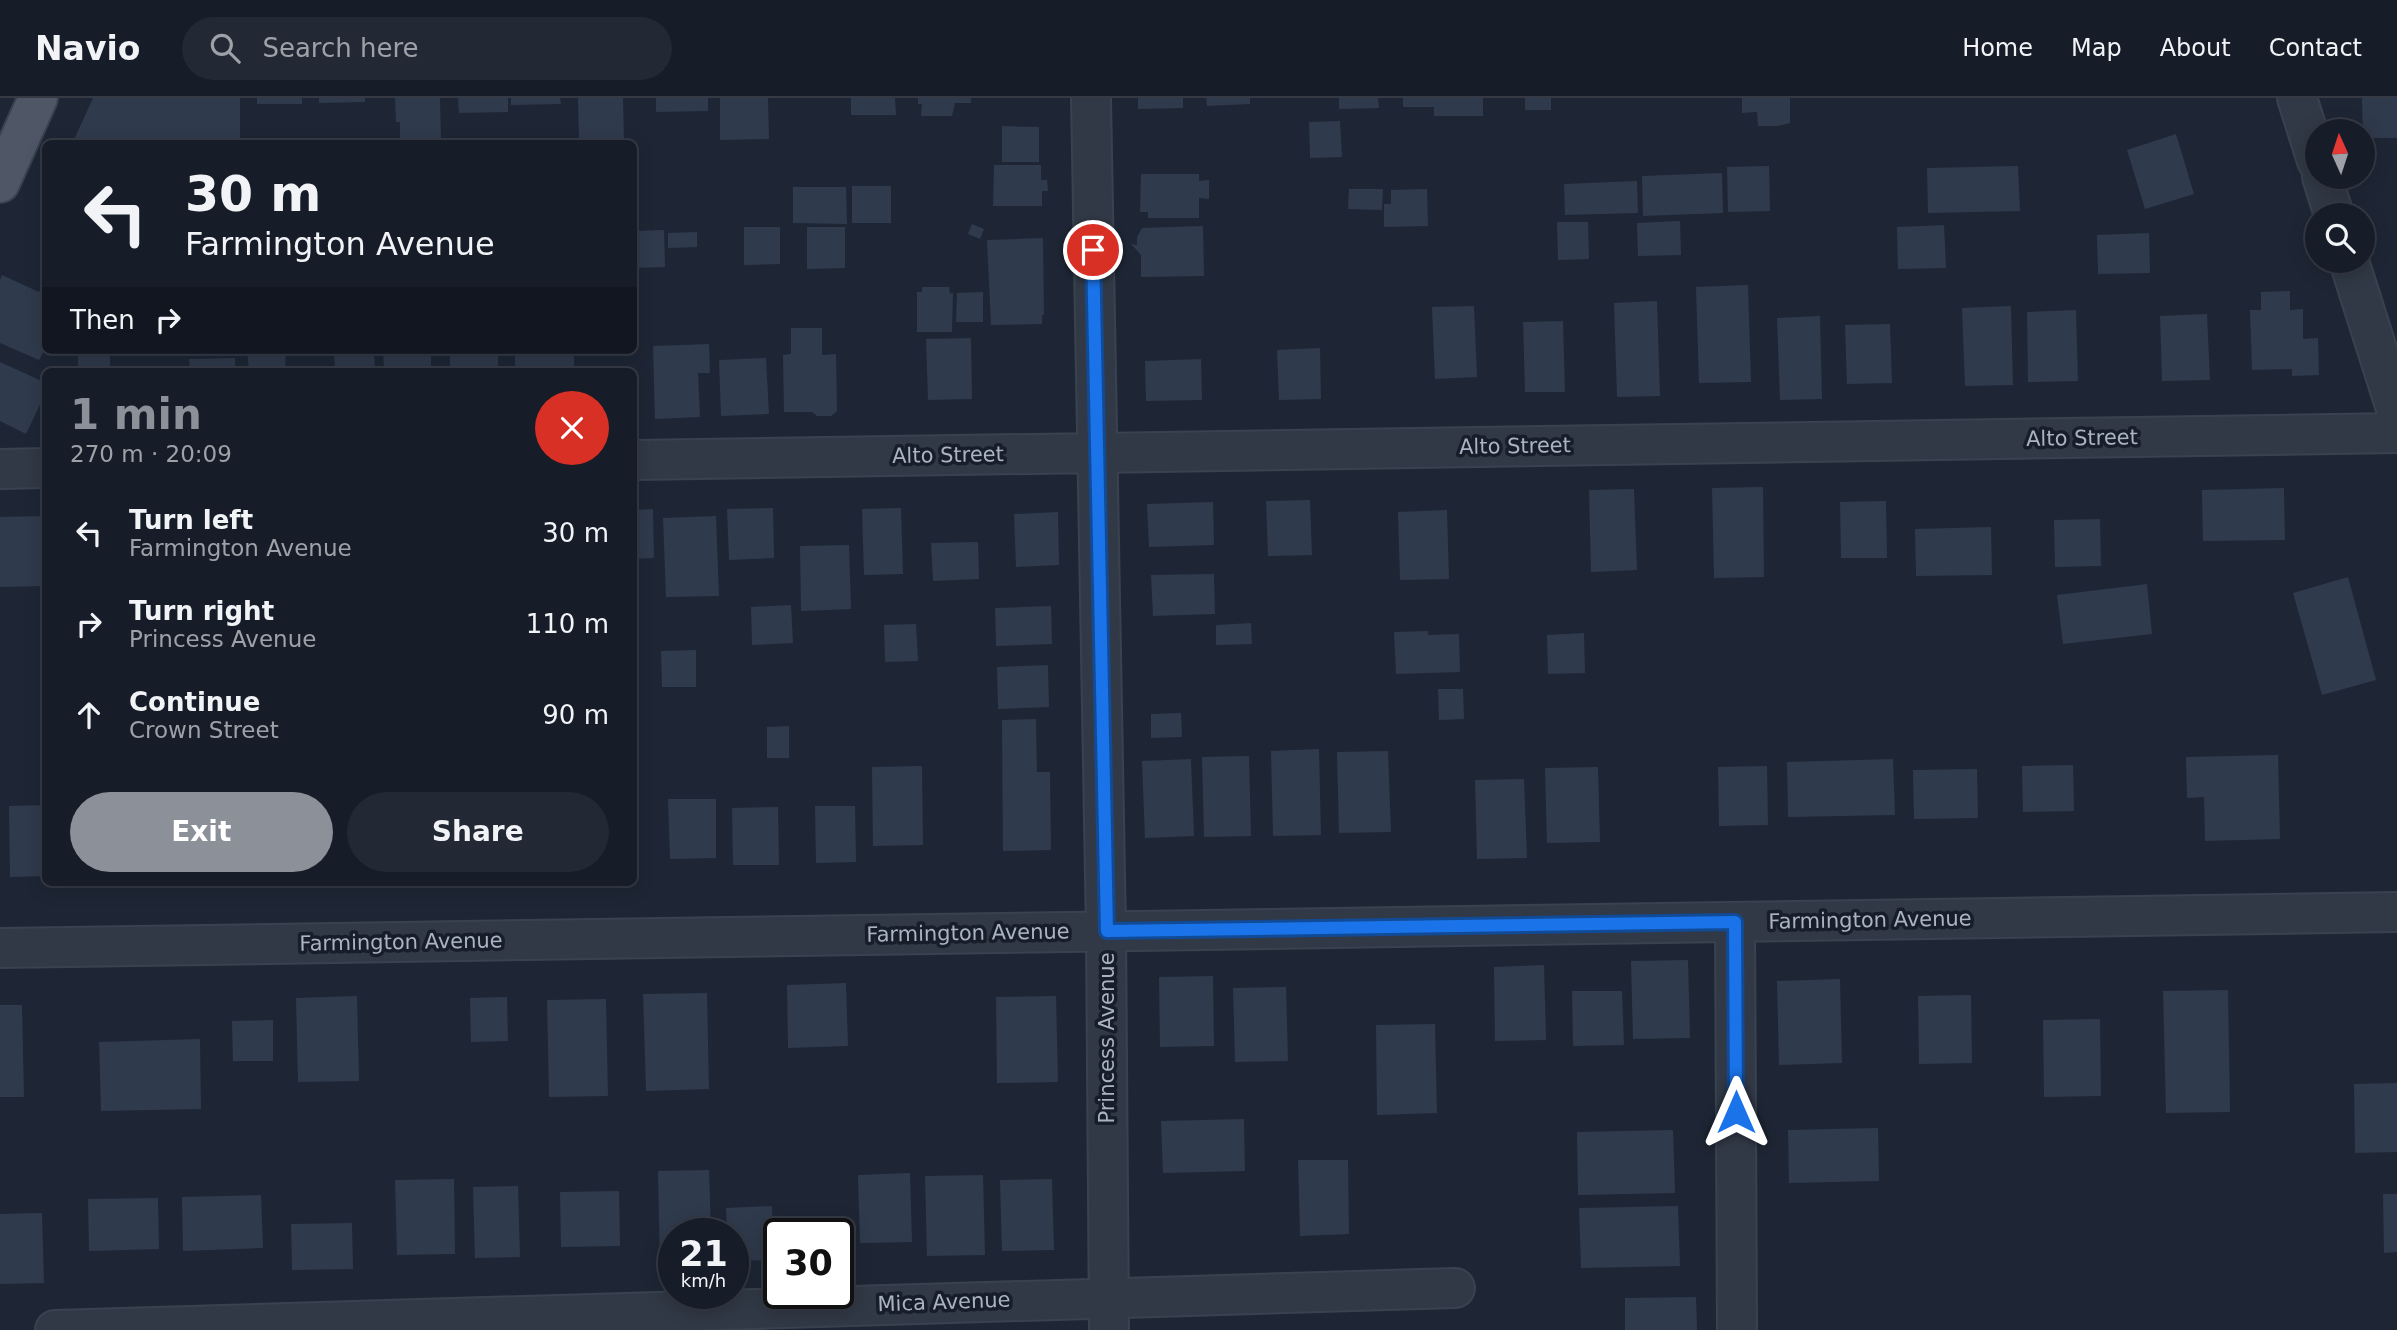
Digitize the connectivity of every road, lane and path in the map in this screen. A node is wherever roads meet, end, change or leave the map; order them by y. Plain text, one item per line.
1 (38, 98) edge
2 (1091, 98) edge
3 (2297, 98) edge
4 (2305, 123) edge
5 (0, 183) edge
6 (2353, 273) edge
7 (2397, 412) edge
8 (2397, 433) edge
9 (1097, 453) junction
10 (637, 460) edge
11 (42, 468) edge
12 (0, 469) edge
13 (2397, 912) edge
14 (1735, 922) junction
15 (1107, 931) junction
16 (0, 948) edge
17 (1455, 1288) dead end
18 (1108, 1313) edge
19 (55, 1330) edge
20 (1738, 1330) edge

1 - 5 main road
2 - 9 street, Princess Avenue
3 - 4 street
6 - 7 street
8 - 9 street, Alto Street
9 - 10 street, Alto Street
9 - 15 street, Princess Avenue
11 - 12 street
13 - 14 street, Farmington Avenue
14 - 15 street, Farmington Avenue
14 - 20 street
15 - 16 street, Farmington Avenue
15 - 18 street, Princess Avenue
17 - 18 street, Mica Avenue
18 - 19 street, Mica Avenue

